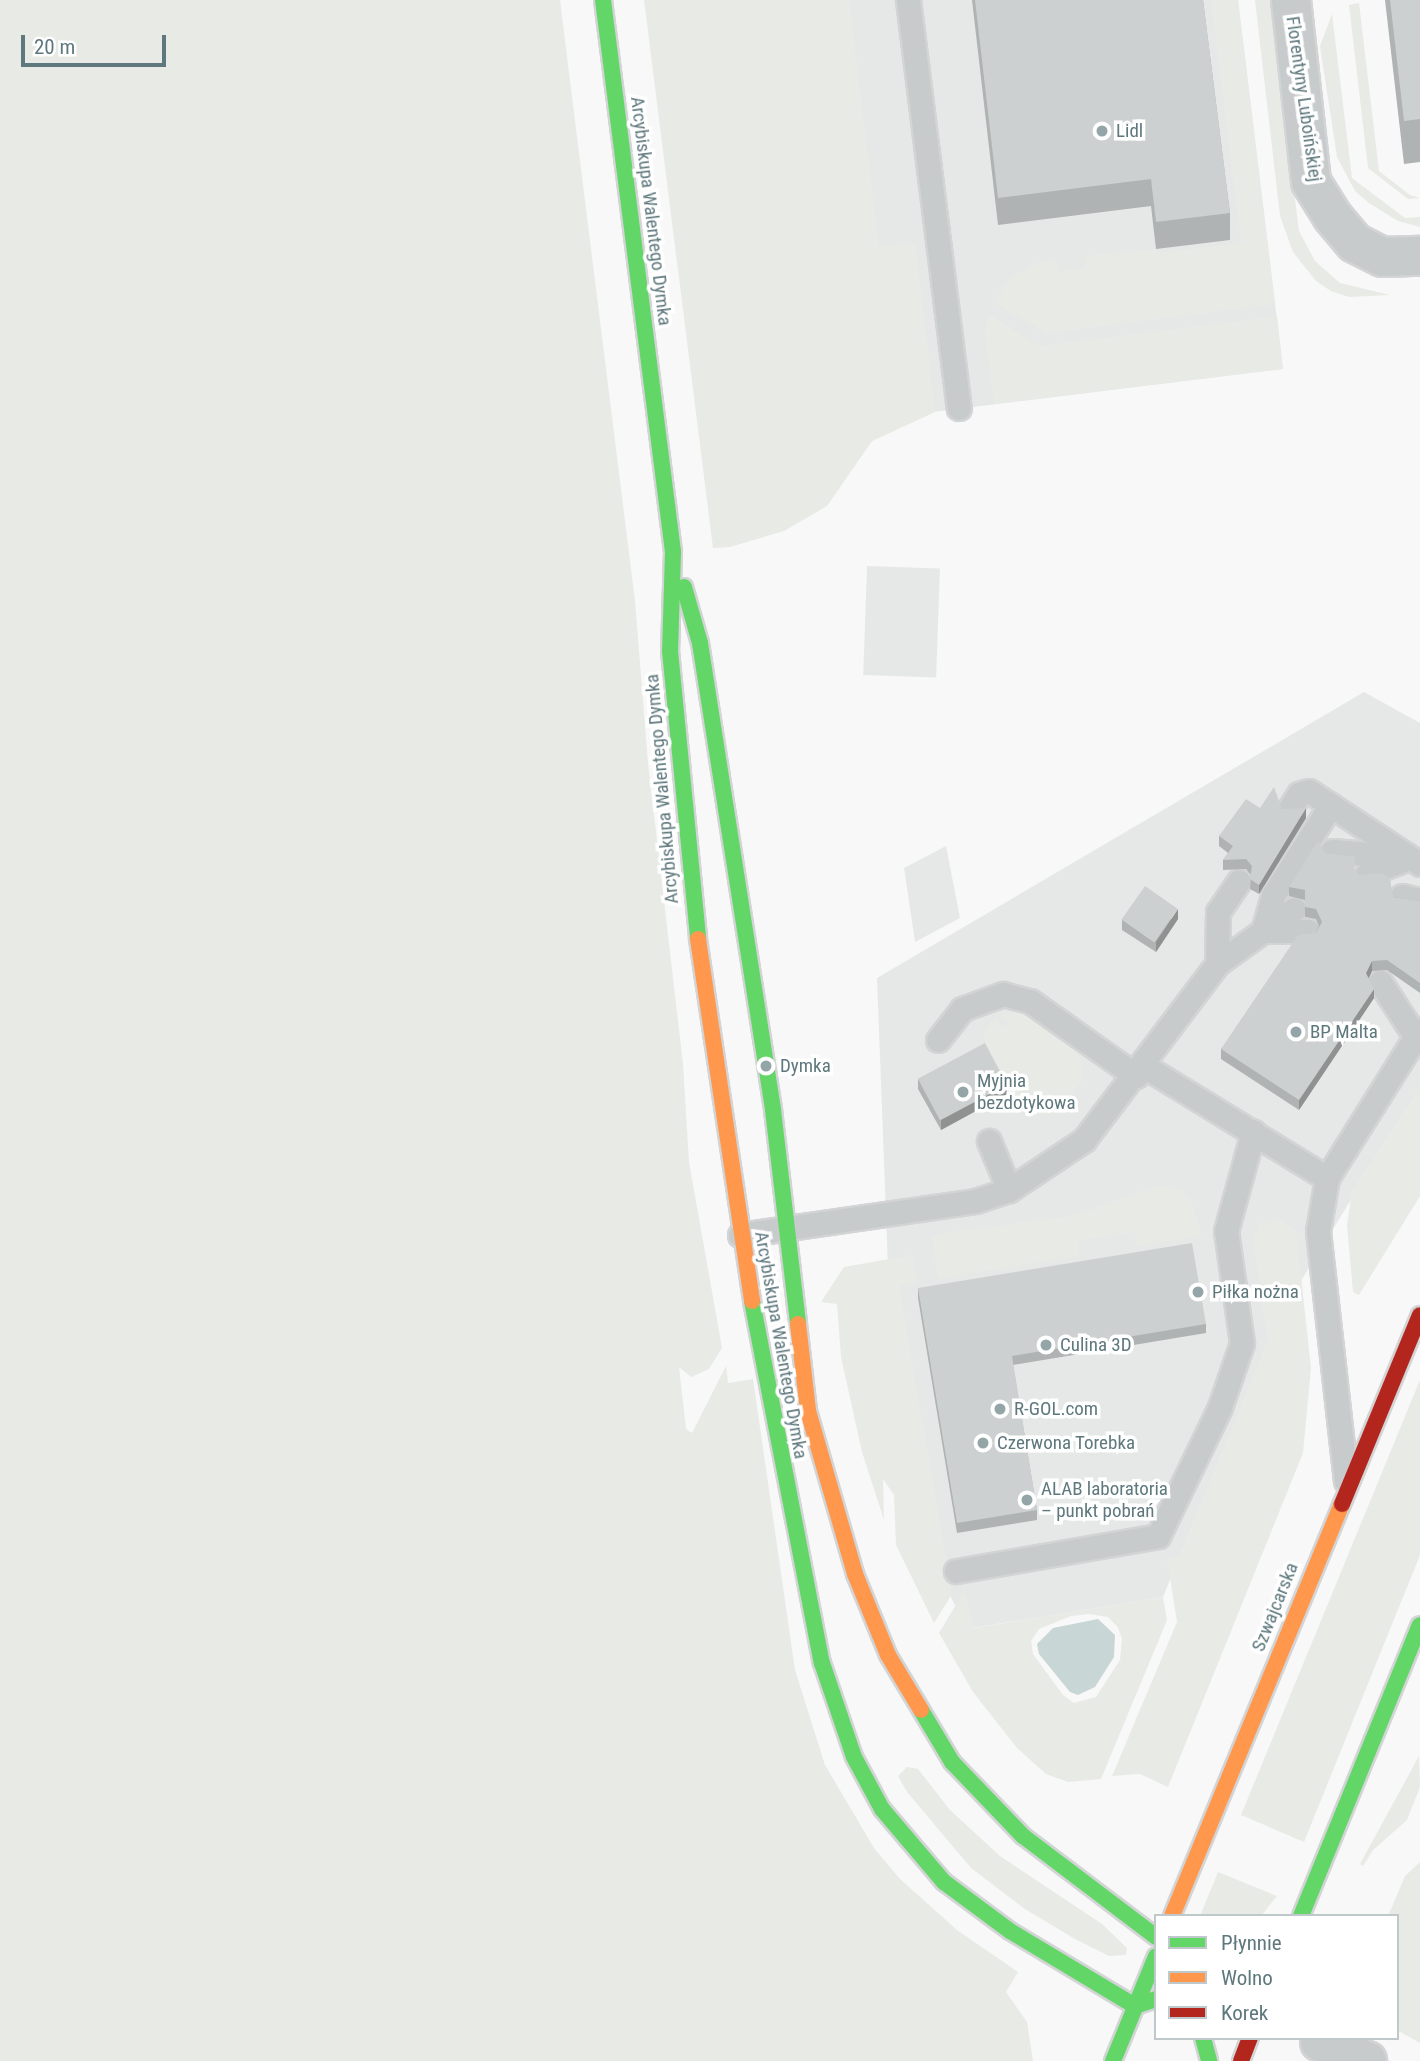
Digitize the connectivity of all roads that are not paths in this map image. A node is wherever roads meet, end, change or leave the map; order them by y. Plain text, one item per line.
1 (603, 0) edge
2 (908, 0) edge
3 (1291, 0) edge
4 (1420, 256) edge
5 (959, 408) dead end
6 (673, 552) junction
7 (1331, 805) junction
8 (1290, 808) edge
9 (1332, 851) edge
10 (1415, 861) edge
11 (1367, 874) edge
12 (1239, 881) dead end
13 (1294, 909) dead end
14 (1263, 930) junction
15 (1308, 932) edge
16 (1217, 964) junction
17 (1388, 980) dead end
18 (1418, 1035) edge
19 (938, 1040) dead end
20 (1140, 1071) junction
21 (1253, 1132) junction
22 (989, 1141) dead end
23 (1327, 1178) junction
24 (1009, 1190) junction
25 (785, 1230) junction
26 (740, 1236) junction
27 (1420, 1315) edge
28 (1347, 1486) junction
29 (956, 1571) dead end
30 (1420, 1625) edge
31 (1173, 1914) edge
32 (1302, 1914) edge
33 (1154, 1935) edge
34 (1154, 1961) edge
35 (1154, 2000) edge
36 (1135, 2006) junction
37 (1204, 2040) edge
38 (1249, 2040) edge
39 (1312, 2047) edge
40 (1113, 2061) edge
41 (1209, 2061) edge
42 (1241, 2061) edge
43 (1367, 2061) edge

1 - 6 street, Arcybiskupa Walentego Dymka
2 - 5 lane
3 - 4 street, Florentyny Luboińskiej
6 - 25 street, Arcybiskupa Walentego Dymka
6 - 26 street, Arcybiskupa Walentego Dymka
7 - 8 lane
7 - 10 lane
7 - 14 lane
9 - 10 lane
10 - 11 lane
12 - 16 lane
13 - 14 lane
14 - 15 lane
14 - 16 lane
16 - 20 lane
17 - 18 lane
18 - 23 lane
19 - 20 lane
20 - 21 lane
20 - 24 lane
21 - 23 lane
21 - 29 lane
22 - 24 lane
23 - 28 lane
24 - 25 lane
25 - 26 lane
25 - 33 street, Arcybiskupa Walentego Dymka
26 - 36 street, Arcybiskupa Walentego Dymka
27 - 28 street, Szwajcarska
28 - 31 street, Szwajcarska
30 - 32 street
34 - 36 street
35 - 36 street
36 - 40 street
37 - 41 street
38 - 42 street
39 - 43 street

